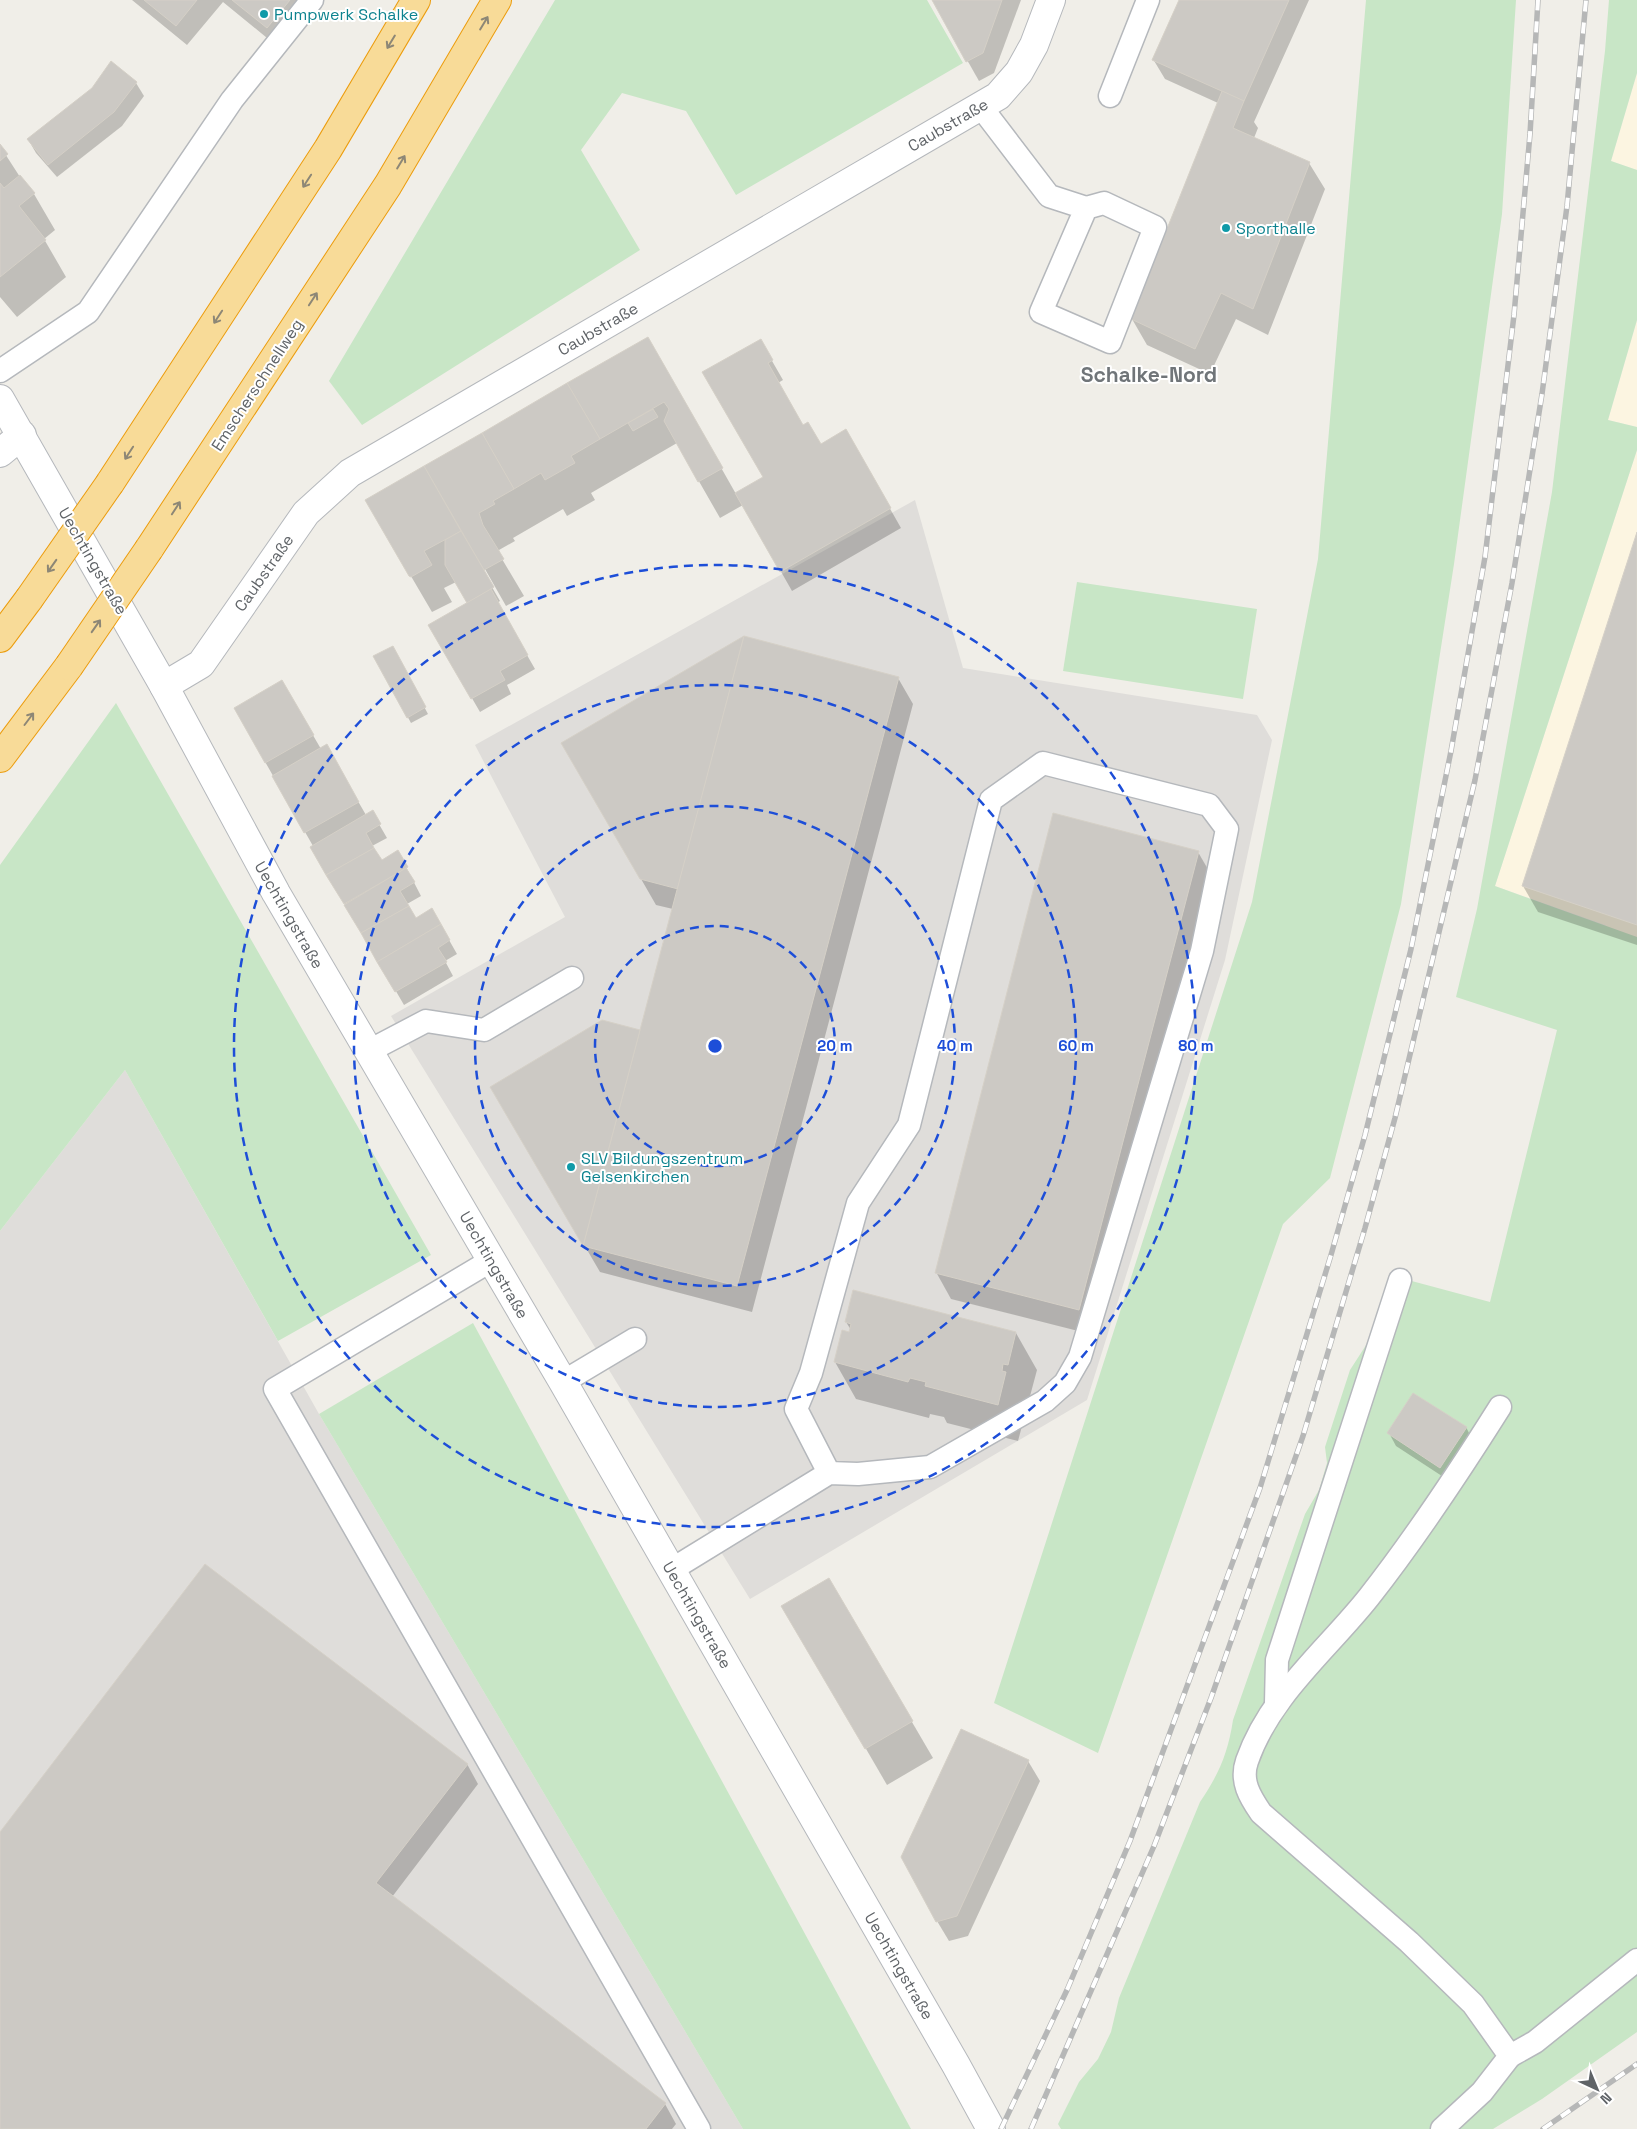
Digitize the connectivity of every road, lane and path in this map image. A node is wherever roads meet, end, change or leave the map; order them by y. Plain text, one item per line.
1 (312, 0) edge
2 (416, 0) edge
3 (497, 0) edge
4 (1051, 0) edge
5 (1148, 0) edge
6 (1110, 96) dead end
7 (981, 106) junction
8 (1086, 208) junction
9 (0, 371) edge
10 (0, 399) edge
11 (22, 435) junction
12 (0, 453) edge
13 (0, 638) edge
14 (164, 686) junction
15 (0, 758) edge
16 (572, 978) dead end
17 (367, 1052) junction
18 (492, 1260) junction
19 (1400, 1280) dead end
20 (635, 1338) dead end
21 (563, 1382) junction
22 (1500, 1407) dead end
23 (829, 1473) junction
24 (671, 1570) junction
25 (1276, 1703) junction
26 (1637, 1960) edge
27 (1510, 2056) junction
28 (699, 2129) edge
29 (991, 2129) edge
30 (1442, 2129) edge

1 - 9 lane
2 -> 13 highway, bridge
15 -> 3 highway, Emscherschnellweg, bridge
4 - 7 street, Caubstraße
5 - 6 lane
7 - 8 lane
7 - 14 street, Caubstraße
8 - 8 lane
10 - 11 street, Uechtingstraße
11 - 12 street
11 - 14 street, Uechtingstraße
14 - 17 street, Uechtingstraße
16 - 17 lane
17 - 18 street, Uechtingstraße
18 - 21 street, Uechtingstraße
18 - 28 lane
19 - 25 lane
20 - 21 lane
21 - 24 street, Uechtingstraße
22 - 25 lane
23 - 23 lane
23 - 24 lane
24 - 29 street, Uechtingstraße
25 - 27 lane
26 - 27 lane
27 - 30 lane

